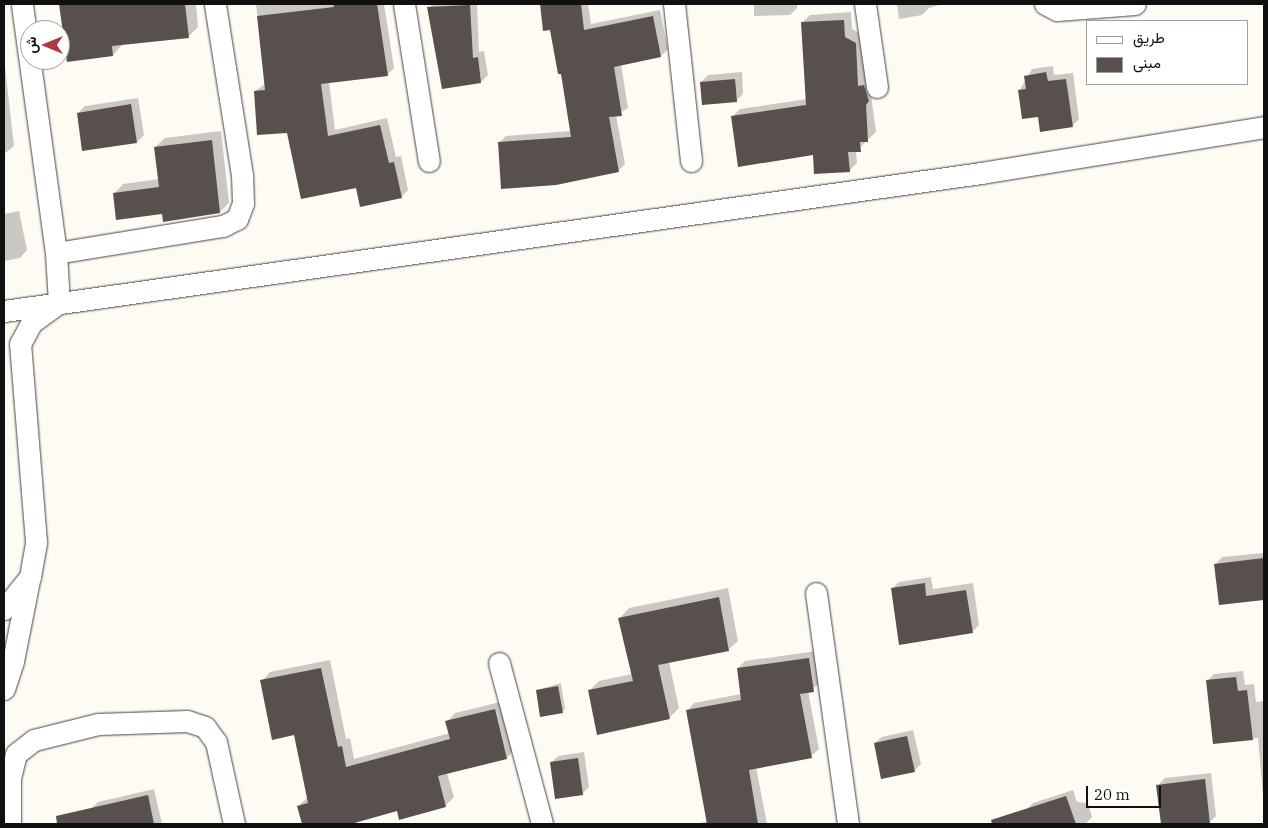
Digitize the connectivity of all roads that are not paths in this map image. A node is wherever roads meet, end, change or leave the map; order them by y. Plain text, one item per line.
1 (22, 4) edge
2 (215, 4) edge
3 (404, 4) edge
4 (674, 4) edge
5 (865, 4) edge
6 (1046, 4) edge
7 (1134, 4) edge
8 (877, 87) dead end
9 (1264, 127) edge
10 (429, 162) dead end
11 (691, 162) dead end
12 (56, 254) junction
13 (59, 303) junction
14 (4, 311) edge
15 (30, 577) junction
16 (816, 593) dead end
17 (4, 609) edge
18 (499, 663) dead end
19 (4, 689) edge
20 (10, 824) edge
21 (234, 824) edge
22 (542, 824) edge
23 (848, 824) edge

1 - 12 street
2 - 12 street
3 - 10 street
4 - 11 street
5 - 8 street
6 - 7 street
9 - 13 street
12 - 13 street
13 - 14 street
13 - 15 street
15 - 17 street
15 - 19 street
16 - 23 street
18 - 22 street
20 - 21 street

